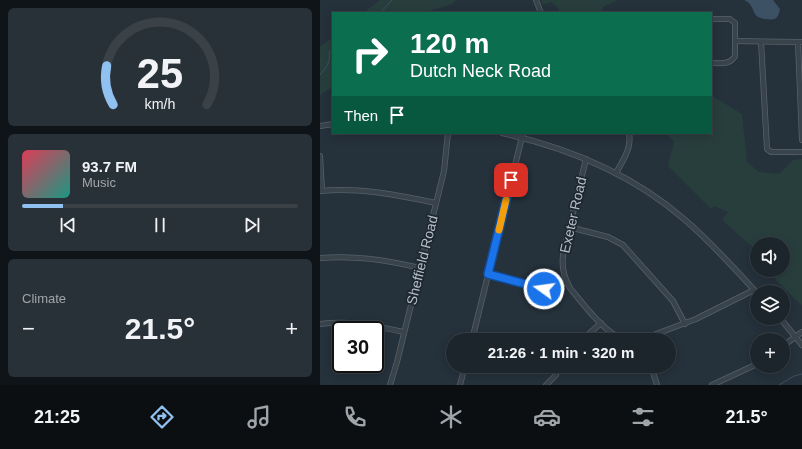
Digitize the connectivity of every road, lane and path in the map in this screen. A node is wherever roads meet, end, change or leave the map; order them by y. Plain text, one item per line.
1 (536, 0) edge
2 (541, 12) edge
3 (712, 19) edge
4 (735, 41) junction
5 (761, 42) junction
6 (800, 42) edge
7 (712, 63) edge
8 (332, 124) edge
9 (320, 126) edge
10 (448, 134) edge
11 (512, 134) edge
12 (629, 134) edge
13 (522, 135) edge
14 (802, 140) edge
15 (802, 152) edge
16 (320, 156) edge
17 (586, 159) junction
18 (616, 173) junction
19 (321, 190) edge
20 (436, 203) junction
21 (569, 227) junction
22 (320, 258) edge
23 (420, 268) junction
24 (488, 274) junction
25 (566, 282) junction
26 (750, 286) edge
27 (750, 293) edge
28 (601, 323) junction
29 (320, 324) edge
30 (685, 324) junction
31 (786, 325) edge
32 (404, 332) junction
33 (802, 332) edge
34 (474, 333) edge
35 (590, 333) edge
36 (611, 333) edge
37 (661, 333) edge
38 (796, 337) junction
39 (790, 341) edge
40 (802, 344) edge
41 (750, 367) edge
42 (463, 373) edge
43 (555, 373) edge
44 (653, 373) edge
45 (390, 385) edge
46 (460, 385) edge
47 (546, 385) edge
48 (657, 385) edge
49 (712, 385) edge

1 - 2 street
3 - 4 street
4 - 5 street
4 - 7 street
5 - 6 street
5 - 15 street
6 - 14 street
8 - 9 street
10 - 20 street, Sheffield Road
11 - 13 street
12 - 18 street
13 - 17 street
13 - 24 street
16 - 19 street
17 - 18 street
17 - 21 street, Exeter Road
18 - 26 street
19 - 20 street
20 - 23 street, Sheffield Road
21 - 25 street, Exeter Road
21 - 30 street
22 - 23 street
23 - 32 street, Sheffield Road
24 - 25 street
24 - 34 street
25 - 28 street, Exeter Road
27 - 30 street
28 - 35 street
28 - 36 street, Exeter Road
29 - 32 street
30 - 37 street
31 - 38 street
32 - 45 street, Sheffield Road
33 - 38 street
38 - 39 street
38 - 40 street
41 - 49 street
42 - 46 street
43 - 47 street
44 - 48 street

